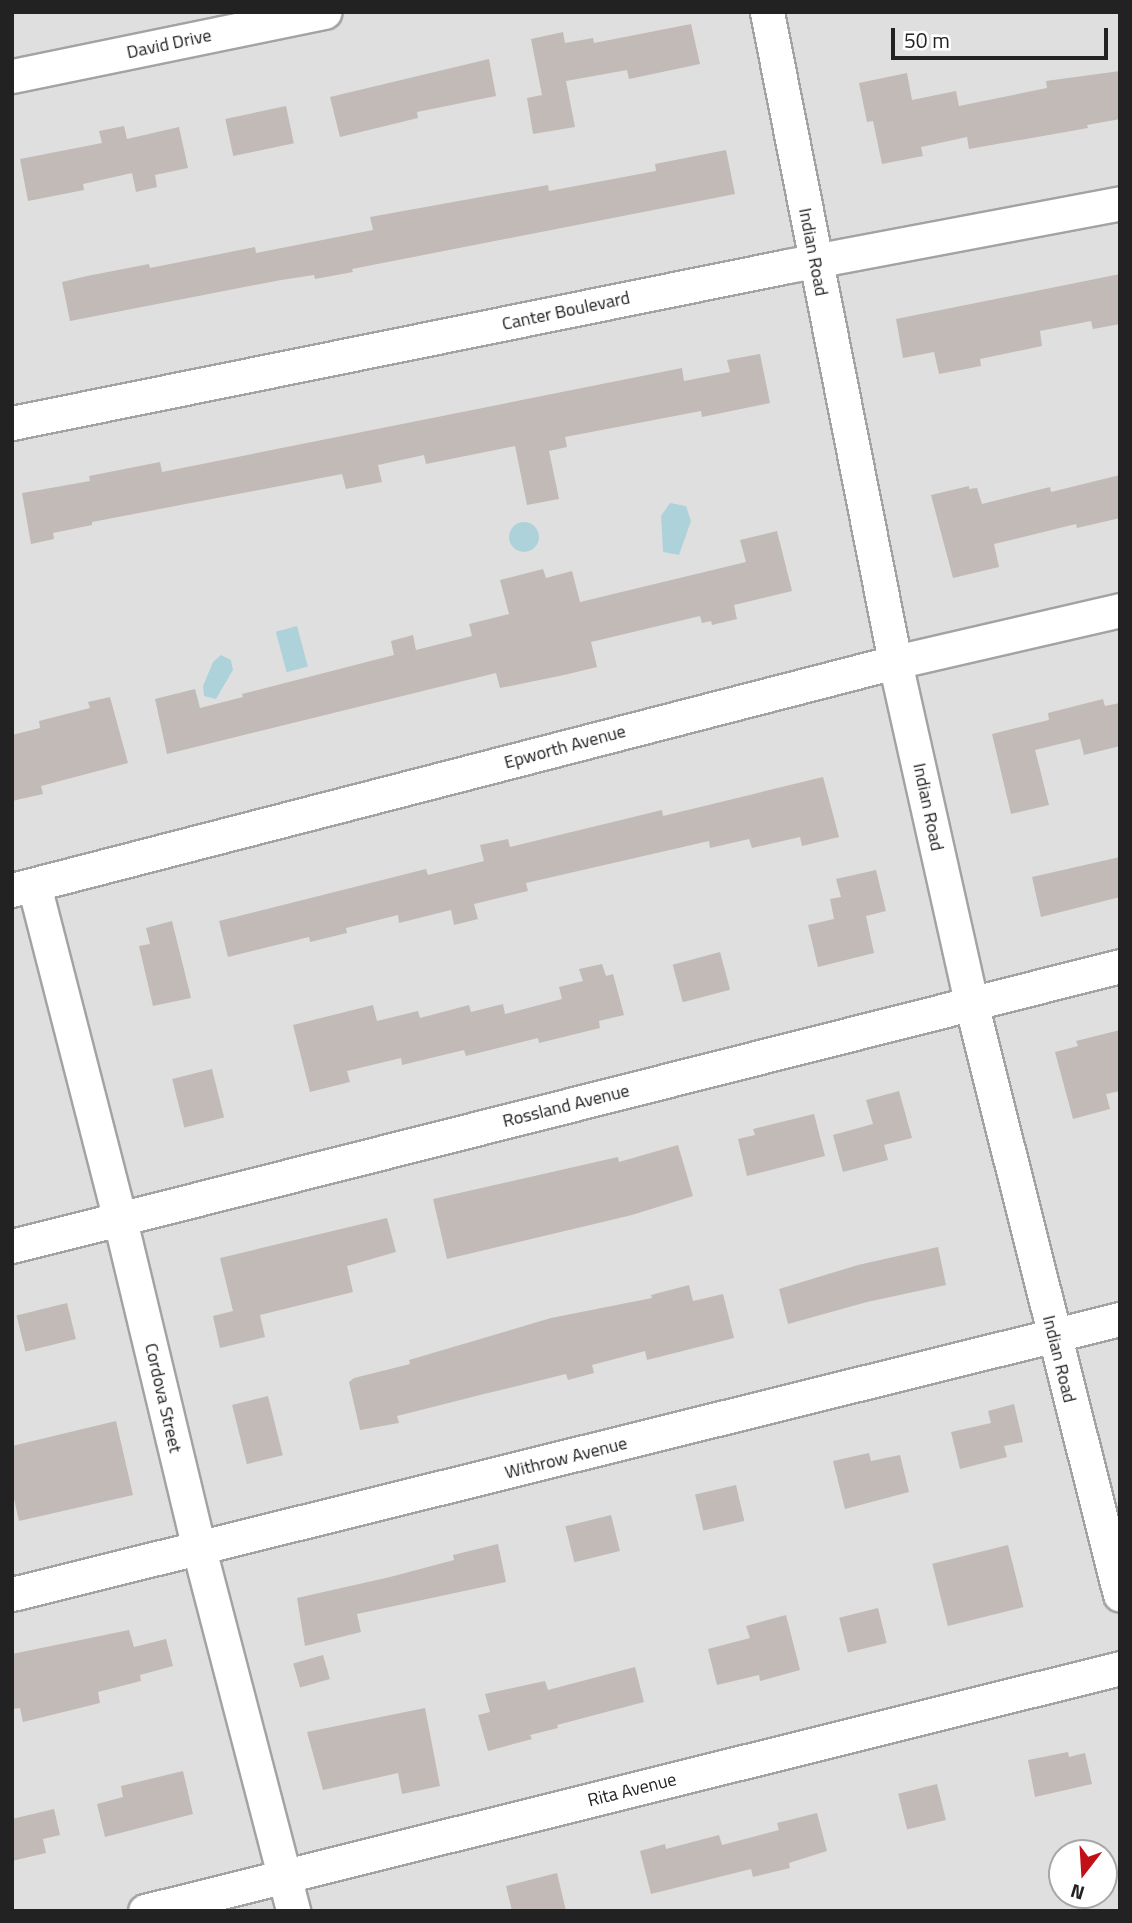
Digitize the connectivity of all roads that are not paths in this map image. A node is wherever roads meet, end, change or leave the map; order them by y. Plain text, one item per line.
1 (325, 12) edge
2 (767, 12) edge
3 (12, 76) edge
4 (1120, 203) edge
5 (814, 261) junction
6 (12, 423) edge
7 (1120, 610) edge
8 (895, 662) junction
9 (23, 887) edge
10 (1120, 966) edge
11 (971, 1003) junction
12 (120, 1220) junction
13 (12, 1246) edge
14 (1120, 1319) edge
15 (1053, 1337) junction
16 (199, 1549) junction
17 (12, 1594) edge
18 (1120, 1595) edge
19 (1120, 1668) edge
20 (284, 1877) junction
21 (145, 1911) edge
22 (293, 1911) edge

1 - 3 street, David Drive
2 - 5 street, Indian Road
4 - 5 street, Canter Boulevard
5 - 6 street, Canter Boulevard
5 - 8 street, Indian Road
7 - 8 street, Epworth Avenue
8 - 9 street, Epworth Avenue
8 - 11 street, Indian Road
9 - 12 street, Cordova Street
10 - 11 street, Rossland Avenue
11 - 12 street, Rossland Avenue
11 - 15 street, Indian Road
12 - 13 street, Rossland Avenue
12 - 16 street, Cordova Street
14 - 15 street, Withrow Avenue
15 - 16 street, Withrow Avenue
15 - 18 street, Indian Road
16 - 17 street, Withrow Avenue
16 - 20 street, Cordova Street
19 - 20 street, Rita Avenue
20 - 21 street, Rita Avenue
20 - 22 street, Cordova Street

